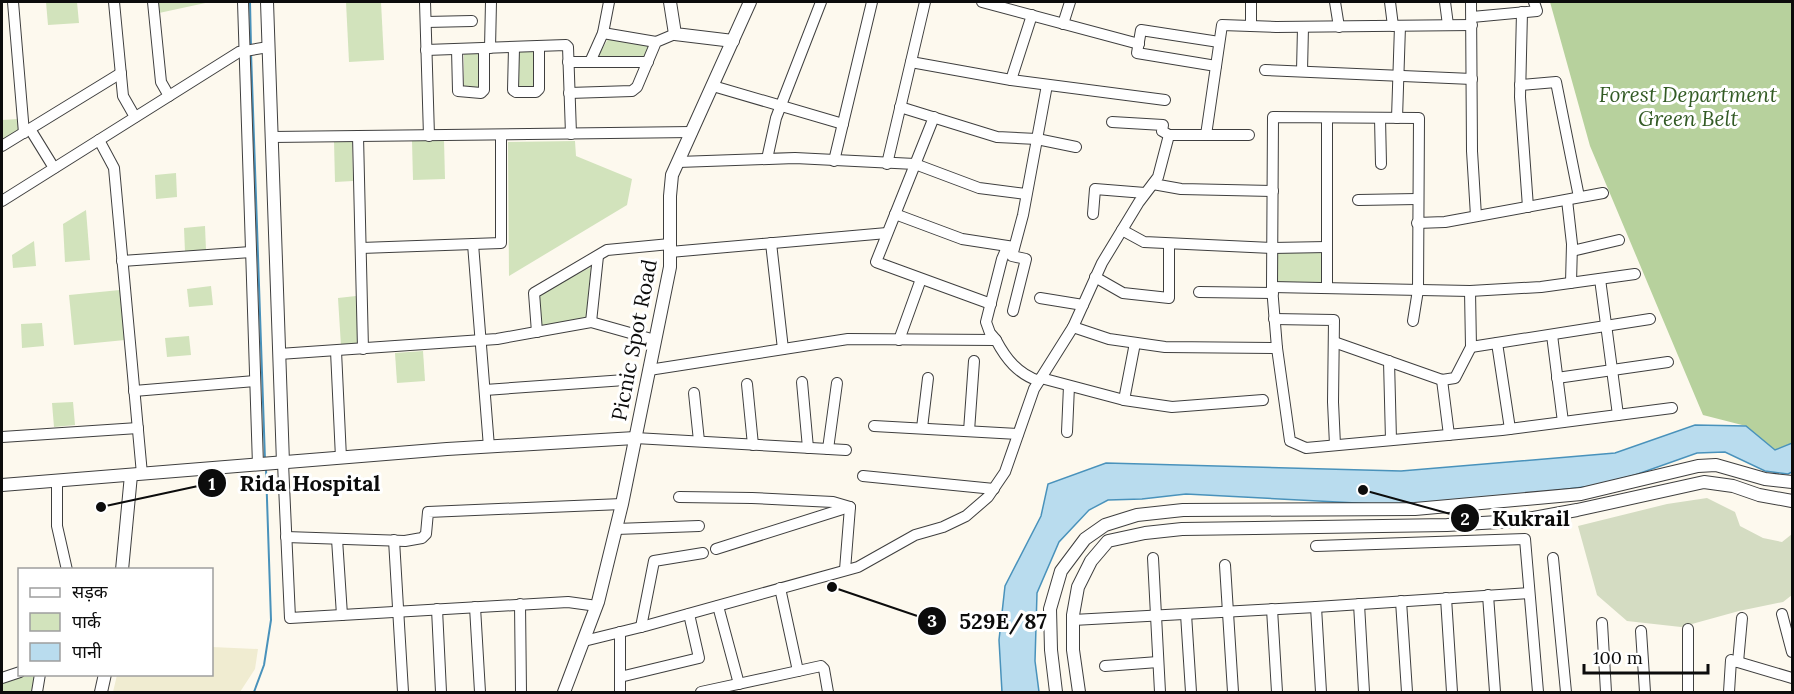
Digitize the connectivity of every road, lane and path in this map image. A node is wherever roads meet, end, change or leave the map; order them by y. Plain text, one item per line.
1 (13, 2) edge
2 (114, 2) edge
3 (153, 2) edge
4 (243, 2) edge
5 (267, 2) edge
6 (425, 2) edge
7 (491, 2) edge
8 (609, 2) edge
9 (670, 2) edge
10 (750, 2) edge
11 (821, 2) edge
12 (872, 2) edge
13 (925, 2) edge
14 (982, 2) edge
15 (1070, 2) edge
16 (1251, 2) edge
17 (1335, 2) edge
18 (1390, 2) edge
19 (1445, 2) edge
20 (1471, 2) edge
21 (1534, 2) edge
22 (1522, 12) junction
23 (1032, 15) junction
24 (472, 21) dead end
25 (1472, 21) junction
26 (426, 22) junction
27 (1063, 24) junction
28 (1251, 26) junction
29 (1397, 26) junction
30 (1449, 26) junction
31 (1303, 27) junction
32 (1339, 27) junction
33 (603, 33) junction
34 (675, 34) junction
35 (733, 41) junction
36 (656, 42) junction
37 (1220, 42) junction
38 (1139, 44) junction
39 (268, 47) junction
40 (539, 47) junction
41 (514, 48) junction
42 (457, 49) junction
43 (487, 49) junction
44 (250, 50) junction
45 (426, 50) junction
46 (568, 62) junction
47 (590, 62) junction
48 (910, 62) junction
49 (648, 63) junction
50 (1216, 66) junction
51 (1265, 70) dead end
52 (1302, 71) junction
53 (120, 73) junction
54 (1398, 76) junction
55 (1472, 79) junction
56 (1011, 80) junction
57 (1047, 85) junction
58 (1520, 85) junction
59 (713, 86) junction
60 (569, 93) junction
61 (169, 96) junction
62 (1166, 100) dead end
63 (781, 106) junction
64 (900, 107) junction
65 (135, 117) junction
66 (934, 117) junction
67 (1327, 118) junction
68 (1380, 118) junction
69 (1397, 118) junction
70 (1112, 122) dead end
71 (843, 124) junction
72 (27, 131) junction
73 (692, 132) junction
74 (571, 134) junction
75 (429, 135) junction
76 (501, 135) junction
77 (1169, 135) junction
78 (1206, 135) junction
79 (1249, 135) dead end
80 (358, 136) junction
81 (272, 138) junction
82 (99, 140) junction
83 (1037, 140) junction
84 (2, 146) edge
85 (1076, 147) dead end
86 (767, 159) junction
87 (834, 160) junction
88 (678, 162) junction
89 (887, 164) junction
90 (915, 164) junction
91 (1381, 164) dead end
92 (54, 168) junction
93 (1153, 184) junction
94 (1273, 191) junction
95 (1146, 193) junction
96 (1603, 193) dead end
97 (1026, 194) junction
98 (1579, 198) junction
99 (1417, 199) junction
100 (1358, 200) dead end
101 (1567, 200) junction
102 (2, 201) edge
103 (1528, 207) junction
104 (895, 214) junction
105 (1093, 214) dead end
106 (1476, 216) junction
107 (1417, 223) junction
108 (1122, 230) junction
109 (887, 233) junction
110 (1619, 240) dead end
111 (771, 243) junction
112 (473, 244) junction
113 (1169, 244) junction
114 (1327, 247) junction
115 (361, 248) junction
116 (670, 248) junction
117 (1272, 248) junction
118 (1014, 250) junction
119 (1572, 251) junction
120 (251, 252) junction
121 (598, 256) junction
122 (122, 261) junction
123 (1635, 274) dead end
124 (1095, 277) junction
125 (921, 279) junction
126 (1600, 279) junction
127 (1571, 283) junction
128 (1327, 288) junction
129 (1273, 290) junction
130 (1418, 290) junction
131 (1470, 291) junction
132 (1199, 292) dead end
133 (1040, 298) dead end
134 (991, 304) junction
135 (1083, 305) junction
136 (1013, 311) dead end
137 (1275, 319) junction
138 (1650, 319) dead end
139 (1413, 321) dead end
140 (591, 322) junction
141 (1606, 326) junction
142 (1073, 327) junction
143 (537, 332) junction
144 (1552, 335) junction
145 (481, 340) junction
146 (655, 340) junction
147 (898, 340) junction
148 (996, 340) junction
149 (1334, 342) junction
150 (1135, 343) junction
151 (1497, 343) junction
152 (1471, 347) junction
153 (1277, 348) junction
154 (363, 349) junction
155 (783, 349) junction
156 (336, 351) junction
157 (279, 354) junction
158 (974, 361) dead end
159 (1389, 361) junction
160 (1668, 362) dead end
161 (649, 370) junction
162 (1612, 370) junction
163 (928, 378) dead end
164 (1557, 378) junction
165 (1040, 379) junction
166 (625, 380) dead end
167 (1442, 380) junction
168 (255, 381) junction
169 (802, 382) dead end
170 (837, 383) dead end
171 (747, 384) dead end
172 (1069, 386) junction
173 (485, 390) junction
174 (134, 391) junction
175 (694, 393) dead end
176 (1124, 400) junction
177 (1263, 400) dead end
178 (1672, 408) dead end
179 (1618, 415) junction
180 (1563, 422) junction
181 (874, 426) dead end
182 (138, 428) junction
183 (922, 428) junction
184 (1510, 429) junction
185 (969, 431) junction
186 (1067, 432) dead end
187 (1018, 434) junction
188 (1449, 435) junction
189 (2, 437) edge
190 (635, 438) junction
191 (1391, 440) junction
192 (699, 441) junction
193 (753, 445) junction
194 (1335, 445) junction
195 (489, 447) junction
196 (808, 448) junction
197 (828, 449) junction
198 (846, 450) dead end
199 (341, 458) junction
200 (283, 463) junction
201 (263, 464) junction
202 (136, 475) junction
203 (863, 476) dead end
204 (57, 481) junction
205 (1792, 482) edge
206 (2, 485) edge
207 (994, 489) junction
208 (680, 496) dead end
209 (1792, 501) edge
210 (622, 504) junction
211 (850, 507) junction
212 (699, 525) dead end
213 (616, 529) junction
214 (286, 537) junction
215 (337, 538) junction
216 (394, 540) junction
217 (1316, 546) dead end
218 (716, 549) dead end
219 (704, 553) dead end
220 (1153, 558) dead end
221 (1553, 558) dead end
222 (1225, 565) dead end
223 (67, 568) edge
224 (122, 568) edge
225 (845, 570) junction
226 (780, 588) junction
227 (1529, 593) junction
228 (1488, 595) junction
229 (1446, 598) junction
230 (1401, 601) junction
231 (520, 604) junction
232 (1359, 604) junction
233 (597, 606) junction
234 (718, 606) junction
235 (475, 607) junction
236 (1316, 607) junction
237 (437, 609) junction
238 (1272, 609) junction
239 (398, 611) junction
240 (1229, 612) junction
241 (689, 614) junction
242 (1186, 614) junction
243 (1782, 614) dead end
244 (342, 615) junction
245 (1155, 616) junction
246 (1742, 618) dead end
247 (1073, 620) junction
248 (1602, 623) dead end
249 (641, 627) junction
250 (1688, 629) dead end
251 (620, 632) junction
252 (1641, 632) dead end
253 (584, 641) junction
254 (1792, 652) edge
255 (1158, 662) junction
256 (1738, 662) junction
257 (1105, 666) dead end
258 (798, 671) junction
259 (18, 673) edge
260 (40, 676) edge
261 (105, 676) edge
262 (620, 677) junction
263 (2, 678) edge
264 (1792, 678) edge
265 (739, 684) junction
266 (478, 692) edge
267 (37, 693) edge
268 (101, 693) edge
269 (403, 693) edge
270 (441, 693) edge
271 (521, 693) edge
272 (564, 693) edge
273 (620, 693) edge
274 (701, 693) edge
275 (828, 693) edge
276 (1056, 693) edge
277 (1078, 693) edge
278 (1160, 693) edge
279 (1191, 693) edge
280 (1233, 693) edge
281 (1277, 693) edge
282 (1321, 693) edge
283 (1364, 693) edge
284 (1407, 693) edge
285 (1452, 693) edge
286 (1495, 693) edge
287 (1538, 693) edge
288 (1566, 693) edge
289 (1606, 693) edge
290 (1645, 693) edge
291 (1688, 693) edge
292 (1729, 693) edge

1 - 72 street
2 - 53 street
3 - 61 street
4 - 44 street
5 - 39 street
6 - 26 street
7 - 43 street
8 - 33 street
9 - 34 street
10 - 35 street, Picnic Spot Road
11 - 63 street
12 - 71 street
13 - 48 street
14 - 23 street
15 - 27 street
16 - 28 street
17 - 32 street
18 - 29 street
19 - 30 street
20 - 25 street
21 - 22 street
22 - 25 street
22 - 58 street
23 - 27 street
23 - 56 street
24 - 26 street
25 - 30 street
25 - 55 street
26 - 45 street
27 - 38 street
28 - 31 street
28 - 37 street
29 - 30 street
29 - 32 street
29 - 54 street
31 - 32 street
31 - 52 street
33 - 36 street
33 - 47 street
34 - 35 street
34 - 36 street
35 - 59 street, Picnic Spot Road
36 - 49 street
37 - 38 street
37 - 50 street
38 - 50 street
39 - 44 street
39 - 81 street
40 - 41 street
40 - 41 street
40 - 46 street
41 - 43 street
42 - 43 street
42 - 43 street
42 - 45 street
44 - 61 street
44 - 120 street
45 - 75 street
46 - 47 street
46 - 60 street
47 - 49 street
48 - 56 street
48 - 64 street
49 - 60 street
50 - 78 street
51 - 52 street
52 - 54 street
53 - 65 street
53 - 72 street
54 - 55 street
54 - 69 street
55 - 106 street
56 - 57 street
57 - 62 street
57 - 83 street
58 - 98 street
58 - 103 street
59 - 63 street
59 - 73 street, Picnic Spot Road
60 - 74 street
61 - 65 street
63 - 71 street
63 - 86 street
64 - 66 street
64 - 89 street
65 - 82 street
66 - 83 street
66 - 90 street
67 - 68 street
67 - 94 street
67 - 114 street
68 - 69 street
68 - 91 street
69 - 99 street
70 - 77 street
71 - 87 street
72 - 84 street
72 - 92 street
73 - 74 street
73 - 88 street, Picnic Spot Road
74 - 76 street
75 - 76 street
75 - 80 street
76 - 112 street
77 - 78 street
77 - 93 street
78 - 79 street
80 - 81 street
80 - 115 street
81 - 157 street
82 - 92 street
82 - 122 street
83 - 85 street
83 - 97 street
86 - 87 street
86 - 88 street
87 - 89 street
88 - 116 street, Picnic Spot Road
89 - 90 street
90 - 97 street
90 - 104 street
92 - 102 street
93 - 94 street
93 - 95 street
94 - 117 street
95 - 105 street
95 - 108 street
96 - 98 street
97 - 118 street
98 - 101 street
99 - 100 street
99 - 107 street
101 - 103 street
101 - 119 street
103 - 106 street
104 - 109 street
104 - 118 street
106 - 107 street
107 - 130 street
108 - 113 street
108 - 124 street
109 - 111 street
109 - 125 street
110 - 119 street
111 - 116 street
111 - 155 street
112 - 115 street
112 - 145 street
113 - 117 street
113 - 124 street
114 - 117 street
114 - 128 street
115 - 154 street
116 - 121 street
116 - 146 street, Picnic Spot Road
117 - 129 street
118 - 134 street
118 - 136 street
119 - 127 street
120 - 122 street
120 - 168 street
121 - 140 street
121 - 143 street
122 - 174 street
123 - 126 street
124 - 135 street
125 - 134 street
125 - 147 street
126 - 127 street
126 - 141 street
127 - 131 street
128 - 129 street
128 - 130 street
129 - 132 street
129 - 137 street
130 - 131 street
130 - 139 street
131 - 152 street
133 - 135 street
134 - 148 street
135 - 142 street
137 - 149 street
137 - 153 street
138 - 141 street
140 - 143 street
140 - 146 street
141 - 144 street
141 - 162 street
142 - 150 street
142 - 165 street
143 - 145 street
144 - 151 street
144 - 164 street
145 - 154 street
145 - 173 street
146 - 161 street, Picnic Spot Road
147 - 148 street
147 - 155 street
148 - 165 street
149 - 159 street
149 - 194 street
150 - 153 street
150 - 176 street
151 - 152 street
151 - 184 street
152 - 167 street
153 - 194 street
154 - 156 street
155 - 161 street
156 - 157 street
156 - 199 street
157 - 200 street
158 - 185 street
159 - 167 street
159 - 191 street
160 - 162 street
161 - 190 street, Picnic Spot Road
162 - 164 street
162 - 179 street
163 - 183 street
164 - 180 street
165 - 172 street
165 - 187 street
166 - 173 street
167 - 188 street
168 - 174 street
168 - 201 street
169 - 196 street
170 - 197 street
171 - 193 street
172 - 176 street
172 - 186 street
173 - 195 street
174 - 182 street
175 - 192 street
176 - 177 street
178 - 179 street
179 - 180 street
180 - 184 street
181 - 183 street
182 - 189 street
182 - 202 street
183 - 185 street
184 - 188 street
185 - 187 street
187 - 207 street
188 - 191 street
190 - 192 street
190 - 195 street
190 - 210 street, Picnic Spot Road
191 - 194 street
192 - 193 street
193 - 196 street
195 - 199 street
196 - 197 street
197 - 198 street
199 - 200 street
200 - 201 street
200 - 214 street
201 - 202 street
202 - 204 street
202 - 224 street
203 - 207 street
204 - 206 street
204 - 223 street
205 - 276 street
207 - 225 street
208 - 211 street
209 - 247 street
210 - 213 street, Picnic Spot Road
210 - 216 street
211 - 218 street
211 - 225 street
212 - 213 street
213 - 233 street, Picnic Spot Road
214 - 215 street
214 - 244 street
215 - 216 street
215 - 244 street
216 - 239 street
217 - 227 street
219 - 249 street
220 - 245 street
221 - 288 street
222 - 240 street
225 - 226 street
226 - 234 street
226 - 258 street
227 - 228 street
227 - 287 street
228 - 229 street
228 - 286 street
229 - 230 street
229 - 285 street
230 - 232 street
230 - 284 street
231 - 233 street
231 - 235 street
231 - 271 street
232 - 236 street
232 - 283 street
233 - 253 street, Picnic Spot Road
234 - 241 street
234 - 265 street
235 - 237 street
235 - 266 street
236 - 238 street
236 - 282 street
237 - 239 street
237 - 270 street
238 - 240 street
238 - 281 street
239 - 244 street
239 - 269 street
240 - 242 street
240 - 280 street
241 - 249 street
241 - 262 street
242 - 245 street
242 - 279 street
243 - 254 street
245 - 247 street
245 - 255 street
246 - 256 street
247 - 277 street
248 - 289 street
249 - 251 street
250 - 291 street
251 - 253 street
251 - 262 street
252 - 290 street
253 - 272 street, Picnic Spot Road
255 - 257 street
255 - 278 street
256 - 264 street
256 - 292 street
258 - 265 street
258 - 275 street
259 - 263 street
260 - 267 street
261 - 268 street
262 - 273 street
265 - 274 street

